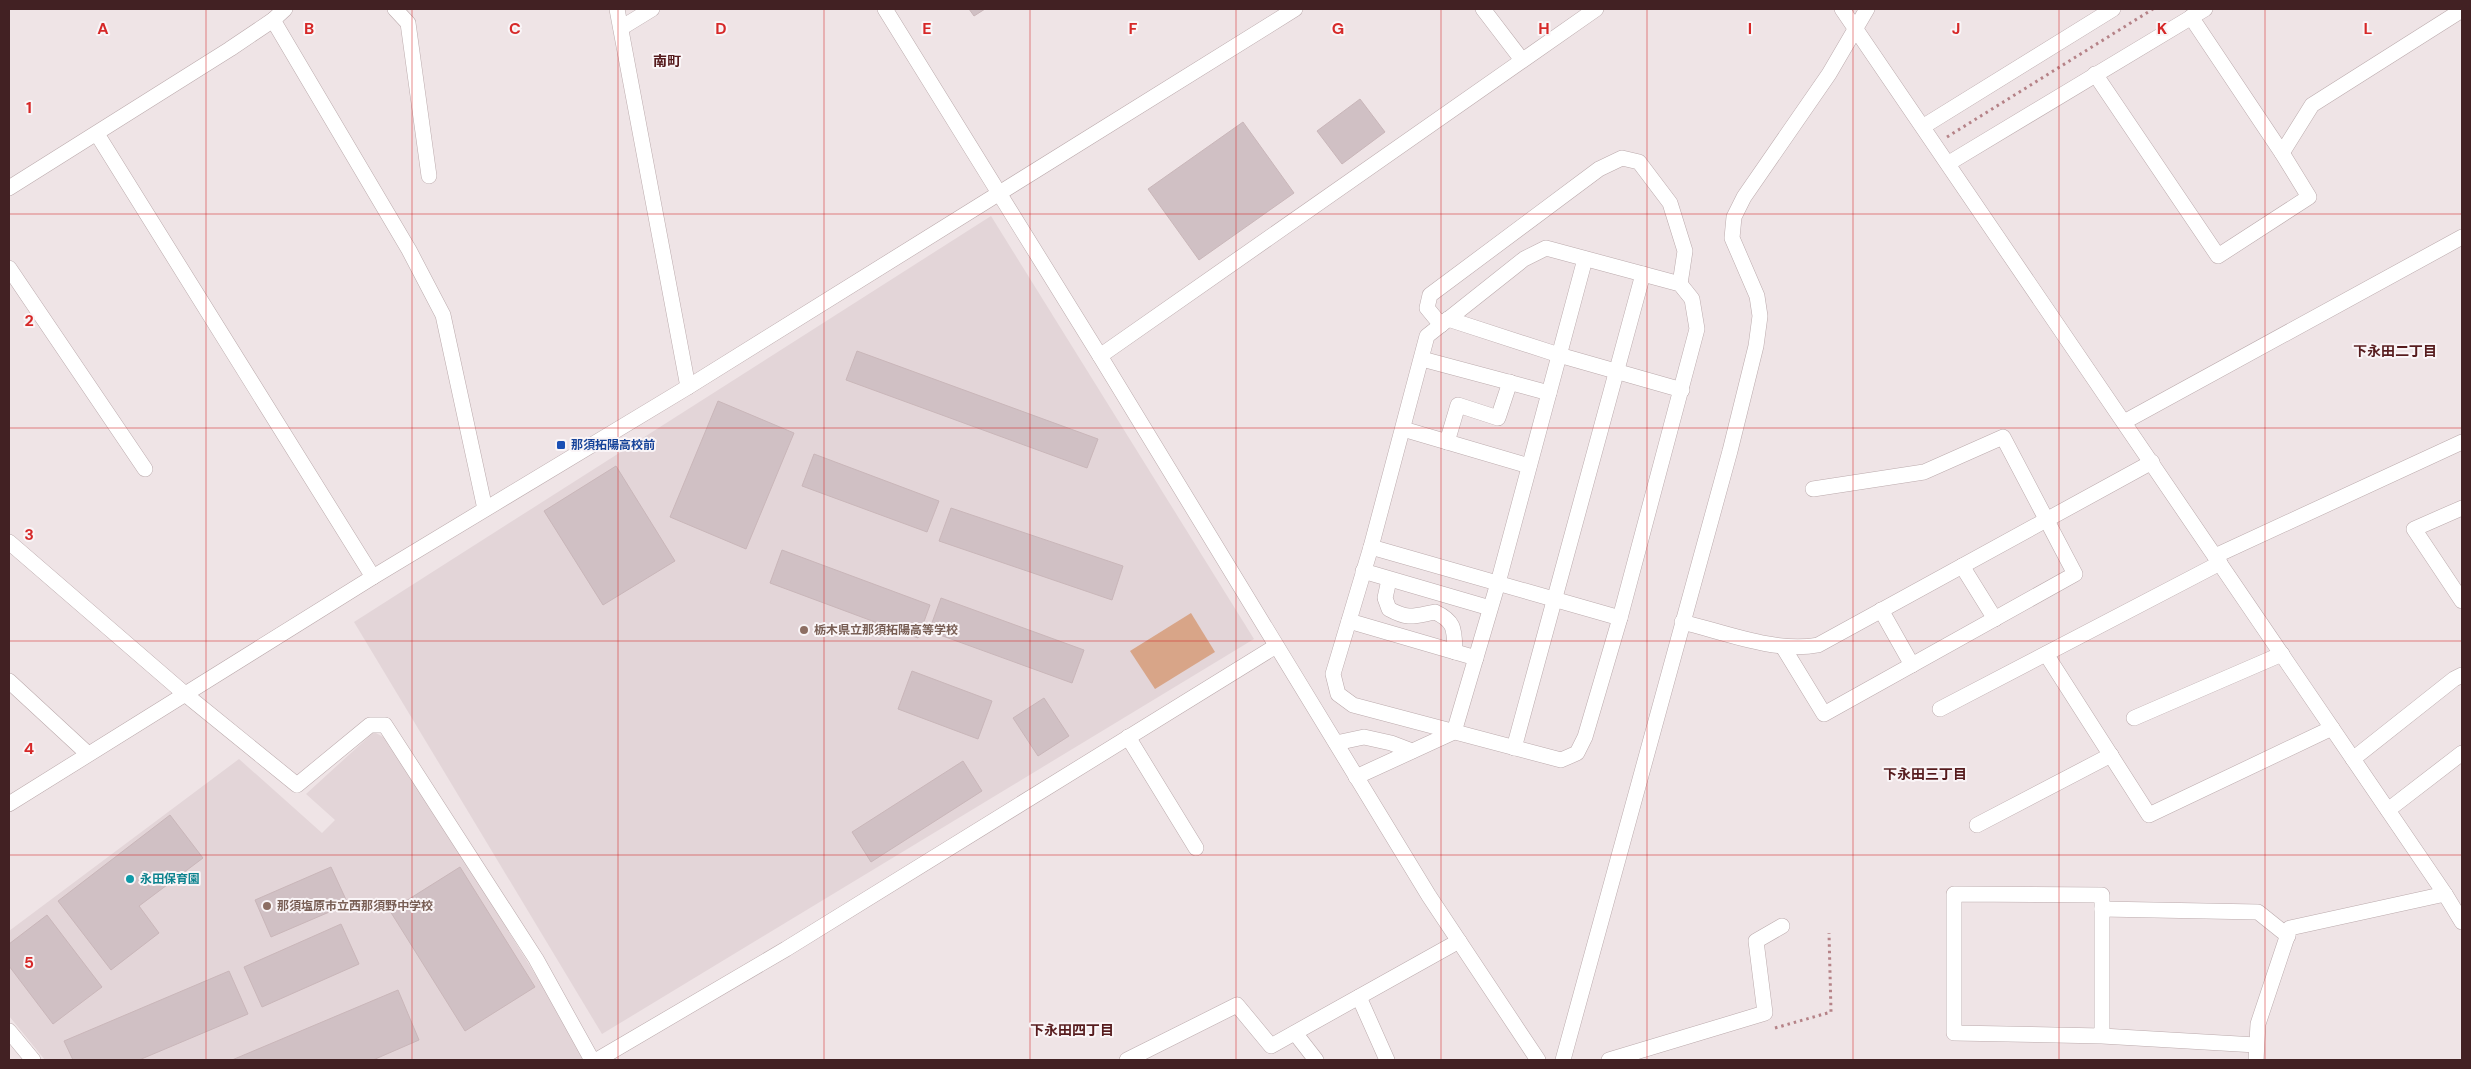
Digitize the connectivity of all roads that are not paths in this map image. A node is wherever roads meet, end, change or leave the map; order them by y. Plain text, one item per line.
1 (285, 9) edge
2 (395, 9) edge
3 (617, 9) edge
4 (652, 9) edge
5 (884, 9) edge
6 (1294, 9) edge
7 (1482, 9) edge
8 (1596, 9) edge
9 (1842, 9) edge
10 (1867, 9) edge
11 (2113, 9) edge
12 (2204, 9) edge
13 (2462, 10) edge
14 (2192, 17) junction
15 (273, 20) junction
16 (1856, 27) junction
17 (621, 28) junction
18 (1522, 60) junction
19 (2095, 74) junction
20 (1924, 126) junction
21 (97, 134) junction
22 (2282, 153) junction
23 (1949, 163) junction
24 (429, 176) dead end
25 (9, 188) edge
26 (997, 193) junction
27 (2462, 237) edge
28 (1585, 259) junction
29 (9, 268) edge
30 (1643, 274) junction
31 (1680, 284) junction
32 (1444, 322) junction
33 (1559, 355) junction
34 (1100, 356) junction
35 (1422, 359) junction
36 (1616, 370) junction
37 (1510, 382) junction
38 (688, 387) junction
39 (1682, 390) junction
40 (1549, 393) junction
41 (2124, 422) junction
42 (1404, 429) junction
43 (1448, 442) junction
44 (2462, 442) edge
45 (2152, 462) junction
46 (1529, 466) junction
47 (145, 469) dead end
48 (1813, 489) dead end
49 (2462, 508) edge
50 (486, 509) junction
51 (2046, 520) junction
52 (9, 542) edge
53 (1371, 547) junction
54 (2218, 560) junction
55 (1962, 566) junction
56 (1363, 571) junction
57 (373, 577) junction
58 (1389, 580) junction
59 (1498, 583) junction
60 (1553, 599) junction
61 (2462, 601) edge
62 (1490, 608) junction
63 (1881, 610) junction
64 (1620, 618) junction
65 (1995, 619) junction
66 (1348, 620) junction
67 (1682, 622) junction
68 (1276, 646) junction
69 (1783, 647) junction
70 (1455, 652) junction
71 (2046, 654) junction
72 (2282, 654) junction
73 (1476, 658) junction
74 (1912, 665) junction
75 (2462, 675) edge
76 (9, 681) edge
77 (185, 694) junction
78 (1940, 709) dead end
79 (2134, 718) dead end
80 (2332, 728) junction
81 (1454, 732) junction
82 (1128, 738) junction
83 (1336, 743) junction
84 (1514, 748) junction
85 (1412, 751) junction
86 (88, 754) junction
87 (2111, 755) junction
88 (2354, 760) junction
89 (2460, 761) edge
90 (1356, 777) junction
91 (9, 804) edge
92 (2388, 810) junction
93 (1977, 826) dead end
94 (1196, 848) dead end
95 (2445, 894) junction
96 (2102, 909) junction
97 (2462, 922) edge
98 (1782, 926) dead end
99 (2288, 936) junction
100 (1459, 942) junction
101 (1359, 997) junction
102 (9, 1031) edge
103 (1296, 1032) junction
104 (2102, 1036) junction
105 (2256, 1045) junction
106 (1566, 1058) edge
107 (33, 1060) edge
108 (592, 1060) edge
109 (597, 1060) edge
110 (1127, 1060) edge
111 (1316, 1060) edge
112 (1387, 1060) edge
113 (1538, 1060) edge
114 (1609, 1060) edge
115 (2256, 1060) edge

1 - 15 street
2 - 24 street
3 - 17 street
4 - 17 street
5 - 26 street
6 - 26 street
7 - 18 street
8 - 18 street
9 - 16 street
10 - 16 street
11 - 20 street
12 - 14 street
13 - 22 street
14 - 19 street
14 - 22 street
15 - 21 street
15 - 50 street
16 - 20 street
16 - 67 street
17 - 38 street
18 - 34 street
19 - 22 street
19 - 23 street
20 - 23 street
21 - 25 street
21 - 57 street
23 - 41 street
26 - 34 street
26 - 38 street
27 - 41 street
28 - 30 street
28 - 32 street
28 - 33 street
29 - 47 street
30 - 31 street
30 - 36 street
31 - 32 street
31 - 39 street
32 - 33 street
32 - 35 street
33 - 36 street
33 - 40 street
34 - 68 street
35 - 37 street
35 - 42 street
36 - 39 street
36 - 60 street
37 - 40 street
37 - 43 street
38 - 50 street
39 - 64 street
40 - 46 street
41 - 45 street
42 - 43 street
42 - 53 street
43 - 46 street
44 - 54 street
45 - 51 street
45 - 54 street
46 - 59 street
48 - 51 street
49 - 61 street
50 - 57 street
51 - 55 street
51 - 65 street
52 - 77 street
53 - 56 street
53 - 59 street
54 - 71 street
54 - 72 street
55 - 63 street
55 - 65 street
56 - 58 street
56 - 66 street
57 - 77 street
58 - 62 street
58 - 70 street
59 - 60 street
59 - 62 street
60 - 64 street
60 - 84 street
62 - 73 street
63 - 69 street
63 - 74 street
64 - 84 street
65 - 74 street
66 - 70 street
66 - 81 street
67 - 69 street
67 - 106 street
68 - 82 street
68 - 83 street
69 - 74 street
70 - 73 street
71 - 78 street
71 - 87 street
72 - 79 street
72 - 80 street
73 - 81 street
75 - 88 street
76 - 86 street
77 - 86 street
77 - 108 street
80 - 87 street
80 - 88 street
81 - 84 street
81 - 85 street
82 - 94 street
82 - 109 street
83 - 85 street
83 - 90 street
85 - 90 street
86 - 91 street
87 - 93 street
88 - 92 street
89 - 92 street
90 - 100 street
92 - 95 street
95 - 97 street
95 - 99 street
96 - 99 street
96 - 104 street
96 - 104 street
98 - 114 street
99 - 105 street
100 - 101 street
100 - 113 street
101 - 103 street
101 - 112 street
102 - 107 street
103 - 110 street
103 - 111 street
104 - 105 street
105 - 115 street

